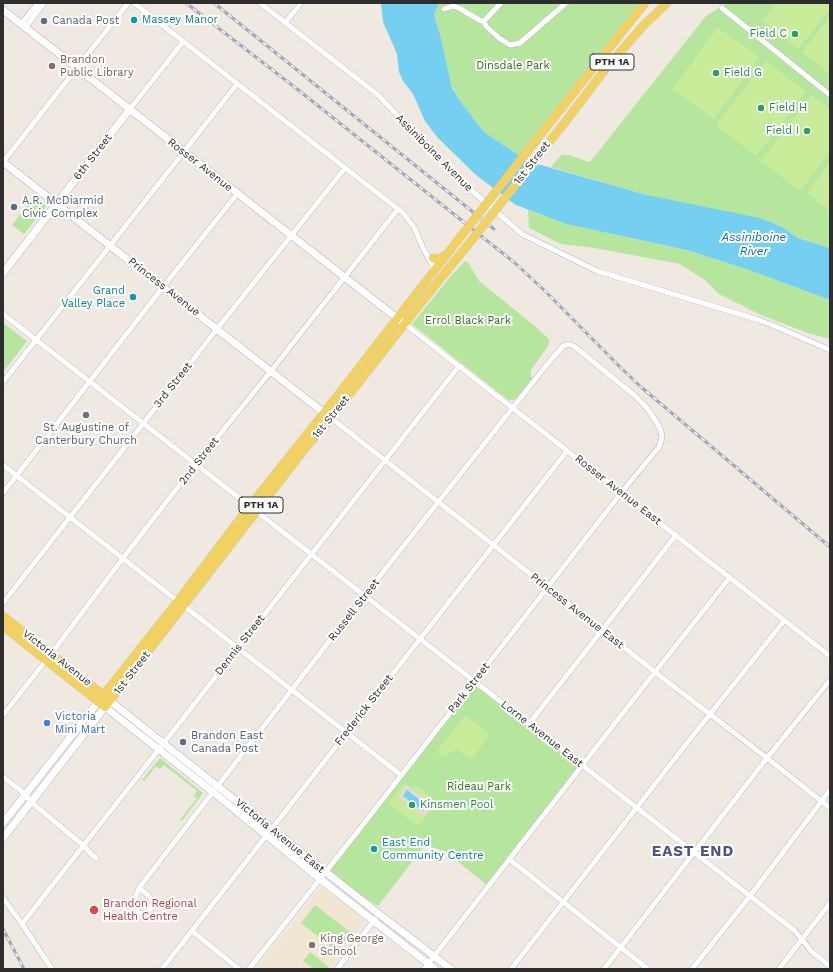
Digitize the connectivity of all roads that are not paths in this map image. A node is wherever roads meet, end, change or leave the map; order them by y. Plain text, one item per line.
1 (38, 3) edge
2 (44, 3) edge
3 (128, 3) edge
4 (134, 3) edge
5 (260, 3) edge
6 (301, 3) edge
7 (501, 3) edge
8 (566, 3) edge
9 (645, 3) edge
10 (667, 3) edge
11 (722, 8) dead end
12 (444, 9) dead end
13 (3, 10) edge
14 (484, 21) junction
15 (286, 23) junction
16 (23, 26) junction
17 (183, 42) junction
18 (77, 68) junction
19 (237, 84) junction
20 (830, 94) edge
21 (130, 110) junction
22 (184, 152) junction
23 (3, 162) edge
24 (345, 168) junction
25 (238, 194) junction
26 (57, 204) junction
27 (398, 209) junction
28 (291, 236) junction
29 (110, 246) junction
30 (423, 248) junction
31 (448, 253) junction
32 (433, 258) junction
33 (440, 264) junction
34 (3, 273) edge
35 (345, 277) junction
36 (430, 277) junction
37 (163, 287) junction
38 (420, 304) junction
39 (3, 314) edge
40 (401, 321) junction
41 (217, 329) junction
42 (36, 340) junction
43 (575, 347) joint
44 (830, 350) edge
45 (458, 366) junction
46 (271, 371) junction
47 (3, 382) edge
48 (90, 382) junction
49 (512, 408) junction
50 (328, 416) junction
51 (143, 424) junction
52 (567, 451) junction
53 (384, 460) junction
54 (3, 465) edge
55 (195, 465) junction
56 (17, 476) junction
57 (3, 493) edge
58 (622, 493) junction
59 (439, 502) junction
60 (253, 509) junction
61 (70, 517) junction
62 (676, 535) junction
63 (493, 545) junction
64 (311, 555) junction
65 (122, 558) junction
66 (730, 577) junction
67 (547, 588) junction
68 (364, 596) junction
69 (3, 603) edge
70 (181, 604) junction
71 (3, 616) edge
72 (784, 621) junction
73 (3, 626) edge
74 (602, 630) junction
75 (419, 639) junction
76 (238, 648) junction
77 (830, 656) edge
78 (48, 657) junction
79 (655, 672) junction
80 (830, 680) edge
81 (475, 682) junction
82 (292, 690) junction
83 (104, 701) junction
84 (3, 715) edge
85 (710, 715) junction
86 (529, 724) junction
87 (346, 733) junction
88 (164, 743) junction
89 (158, 750) junction
90 (767, 758) junction
91 (582, 766) junction
92 (401, 775) junction
93 (3, 777) edge
94 (215, 789) junction
95 (830, 790) edge
96 (26, 794) junction
97 (822, 801) junction
98 (31, 802) junction
99 (636, 808) junction
100 (830, 808) edge
101 (3, 823) edge
102 (272, 828) junction
103 (267, 835) junction
104 (3, 838) edge
105 (84, 846) junction
106 (694, 852) junction
107 (96, 858) dead end
108 (509, 859) junction
109 (326, 872) junction
110 (320, 879) junction
111 (139, 888) junction
112 (750, 896) junction
113 (3, 898) edge
114 (563, 902) junction
115 (830, 903) edge
116 (379, 914) junction
117 (374, 921) junction
118 (22, 924) junction
119 (192, 931) junction
120 (802, 939) junction
121 (620, 947) junction
122 (434, 956) junction
123 (426, 966) edge
124 (830, 966) edge
125 (52, 969) edge
126 (162, 969) edge
127 (240, 969) edge
128 (249, 969) edge
129 (336, 969) edge
130 (435, 969) edge
131 (451, 969) edge
132 (511, 969) edge
133 (604, 969) edge
134 (648, 969) edge
135 (692, 969) edge
136 (779, 969) edge

1 - 16 street
2 - 16 street
3 - 18 street
4 - 17 street
5 - 15 street, Assiniboine Avenue
6 - 15 street
7 - 14 street
8 - 14 street
9 - 31 main road, 1st Street / PTH 1A, bridge
10 - 38 main road, 1st Street / PTH 1A, bridge
11 - 20 street
12 - 14 street
13 - 16 main road, Rosser Avenue
15 - 44 street, Assiniboine Avenue
16 - 18 main road, Rosser Avenue
17 - 19 street
17 - 21 street, 6th Street
18 - 21 main road, Rosser Avenue
18 - 23 street
19 - 22 street
19 - 24 street
21 - 22 main road, Rosser Avenue
21 - 26 main road, 6th Street
22 - 25 main road, Rosser Avenue
22 - 29 street
23 - 26 main road, Princess Avenue
24 - 27 street
24 - 28 street, 3rd Street
25 - 28 main road, Rosser Avenue
25 - 37 street
26 - 29 main road, Princess Avenue
26 - 34 main road, 6th Street
27 - 30 street
27 - 35 street, 2nd Street
28 - 35 main road, Rosser Avenue
28 - 41 street, 3rd Street
29 - 37 main road, Princess Avenue
29 - 42 street
30 - 32 street
30 - 36 street
31 - 32 main road
31 - 33 main road, 1st Street / PTH 1A
32 - 33 street
33 - 36 main road, 1st Street / PTH 1A
33 - 38 main road
35 - 40 main road, Rosser Avenue
35 - 46 street, 2nd Street
36 - 40 main road, 1st Street / PTH 1A
37 - 41 main road, Princess Avenue
37 - 48 street
38 - 40 main road, 1st Street / PTH 1A
39 - 42 street, Lorne Avenue East
40 - 45 street, Rosser Avenue East
40 - 50 main road, 1st Street / PTH 1A
41 - 46 main road, Princess Avenue
41 - 51 street, 3rd Street
42 - 47 street
42 - 48 street, Lorne Avenue East
43 - 49 street, Russell Street
43 - 58 street, Park Street
45 - 49 street, Rosser Avenue East
45 - 53 street, Dennis Street
46 - 50 main road, Princess Avenue
46 - 55 street, 2nd Street
48 - 51 street, Lorne Avenue East
48 - 56 street
49 - 52 street, Rosser Avenue East
49 - 59 street, Russell Street
50 - 53 street, Princess Avenue East
50 - 60 main road, 1st Street / PTH 1A
51 - 55 street, Lorne Avenue East
51 - 61 street, 3rd Street
52 - 58 street, Rosser Avenue East
52 - 63 street, Frederick Street
53 - 59 street, Princess Avenue East
53 - 64 street, Dennis Street
54 - 56 street
55 - 60 street, Lorne Avenue East
55 - 65 street, 2nd Street
56 - 57 street
56 - 61 street
58 - 62 street, Rosser Avenue East
58 - 67 street, Park Street
59 - 63 street, Princess Avenue East
59 - 68 street, Russell Street
60 - 64 street, Lorne Avenue East
60 - 70 main road, 1st Street / PTH 1A
61 - 65 street
61 - 69 street, 3rd Street
62 - 66 street, Rosser Avenue East
62 - 74 street
63 - 67 street, Princess Avenue East
63 - 75 street, Frederick Street
64 - 68 street, Lorne Avenue East
64 - 76 street, Dennis Street
65 - 70 street
65 - 78 street, 2nd Street
66 - 72 street, Rosser Avenue East
66 - 79 street
67 - 74 street, Princess Avenue East
67 - 81 street, Park Street
68 - 75 street, Lorne Avenue East
68 - 82 street, Russell Street
70 - 76 street
70 - 83 main road, 1st Street / PTH 1A
71 - 78 main road, Victoria Avenue
72 - 77 street, Rosser Avenue East
72 - 85 street
73 - 78 main road, Victoria Avenue
74 - 79 street, Princess Avenue East
74 - 86 street
75 - 81 street, Lorne Avenue East
75 - 87 street, Frederick Street
76 - 82 street
76 - 88 street, Dennis Street
78 - 83 main road, Victoria Avenue
78 - 84 street, 2nd Street
79 - 85 street, Princess Avenue East
79 - 91 street
80 - 90 street
81 - 86 street, Lorne Avenue East
81 - 92 street, Park Street
82 - 87 street
82 - 94 street, Russell Street
83 - 88 main road, Victoria Avenue East
83 - 89 main road, Victoria Avenue East
83 - 96 main road, 1st Street
83 - 98 main road, 1st Street
85 - 90 street, Princess Avenue East
85 - 99 street
86 - 91 street, Lorne Avenue East
87 - 92 street
87 - 102 street, Frederick Street
88 - 89 street, Dennis Street
88 - 94 main road, Victoria Avenue East
89 - 94 main road, Victoria Avenue East
89 - 105 street, Dennis Street
90 - 97 street, Princess Avenue East
90 - 106 street
91 - 99 street, Lorne Avenue East
91 - 108 street
92 - 109 street, Park Street
93 - 96 street
94 - 102 main road, Victoria Avenue East
94 - 103 main road, Victoria Avenue East
94 - 111 street, Russell Street
95 - 97 street
96 - 98 street
96 - 101 main road, 1st Street
97 - 100 street, Princess Avenue East
97 - 112 street
98 - 104 main road, 1st Street
98 - 105 street
99 - 106 street, Lorne Avenue East
99 - 114 street
102 - 103 street, Frederick Street
102 - 109 main road, Victoria Avenue East
103 - 110 main road, Victoria Avenue East
103 - 119 street, Frederick Street
105 - 107 street
105 - 118 street, Dennis Street
106 - 112 street, Lorne Avenue East
106 - 121 street
108 - 114 street
108 - 122 street
109 - 110 street, Park Street
109 - 116 main road, Victoria Avenue East
110 - 117 main road, Victoria Avenue East
110 - 128 street, Park Street
111 - 111 street
112 - 120 street, Lorne Avenue East
112 - 135 street
113 - 118 street
114 - 121 street
114 - 132 street
115 - 120 street
116 - 117 street
116 - 122 main road, Victoria Avenue East
117 - 123 main road, Victoria Avenue East
117 - 129 street
118 - 125 street
119 - 126 street, Frederick Street
119 - 127 street
120 - 124 street, Lorne Avenue East
120 - 136 street
121 - 133 street
121 - 134 street
122 - 123 street
122 - 131 main road, Victoria Avenue East
123 - 130 main road, Victoria Avenue East

